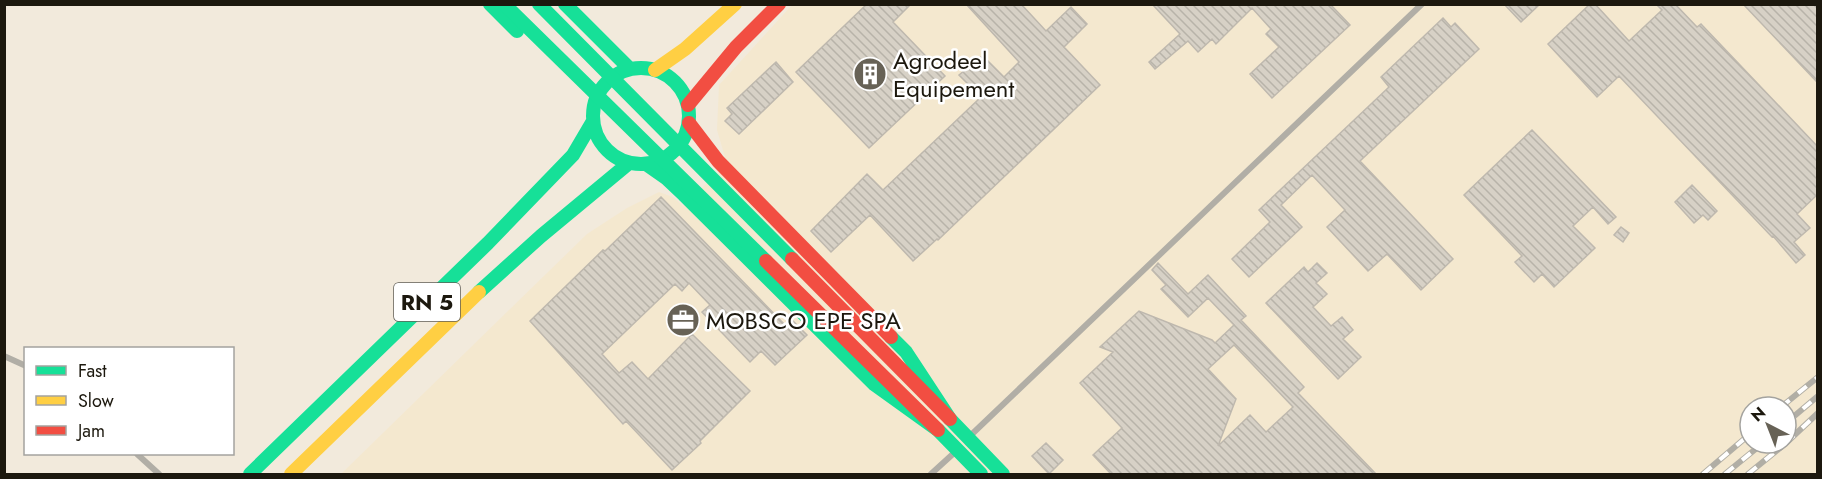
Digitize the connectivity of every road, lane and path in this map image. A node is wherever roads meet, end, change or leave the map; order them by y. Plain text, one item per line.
1 (490, 4) edge
2 (504, 4) edge
3 (539, 4) edge
4 (565, 4) edge
5 (735, 4) edge
6 (779, 4) edge
7 (1422, 4) edge
8 (630, 69) junction
9 (656, 70) junction
10 (688, 105) junction
11 (594, 106) junction
12 (593, 121) junction
13 (689, 123) junction
14 (628, 163) junction
15 (646, 164) junction
16 (4, 356) edge
17 (24, 365) edge
18 (950, 419) junction
19 (938, 430) junction
20 (968, 438) junction
21 (957, 450) junction
22 (139, 455) edge
23 (159, 474) edge
24 (250, 474) edge
25 (291, 474) edge
26 (931, 474) edge
27 (981, 474) edge
28 (1003, 474) edge

1 - 11 highway
2 - 19 highway, bridge
3 - 18 highway, bridge
4 - 8 highway
5 - 9 highway
6 - 10 highway
7 - 20 lane
8 - 9 highway
8 - 11 highway
9 - 10 highway
10 - 13 highway
11 - 12 highway
12 - 14 highway
12 - 24 highway, RN 5
13 - 15 highway
13 - 18 highway
14 - 15 highway
14 - 25 highway, RN 5
15 - 19 highway
16 - 17 lane
18 - 20 highway
19 - 21 highway
20 - 21 lane
20 - 28 highway
21 - 26 lane
21 - 27 highway
22 - 23 lane

